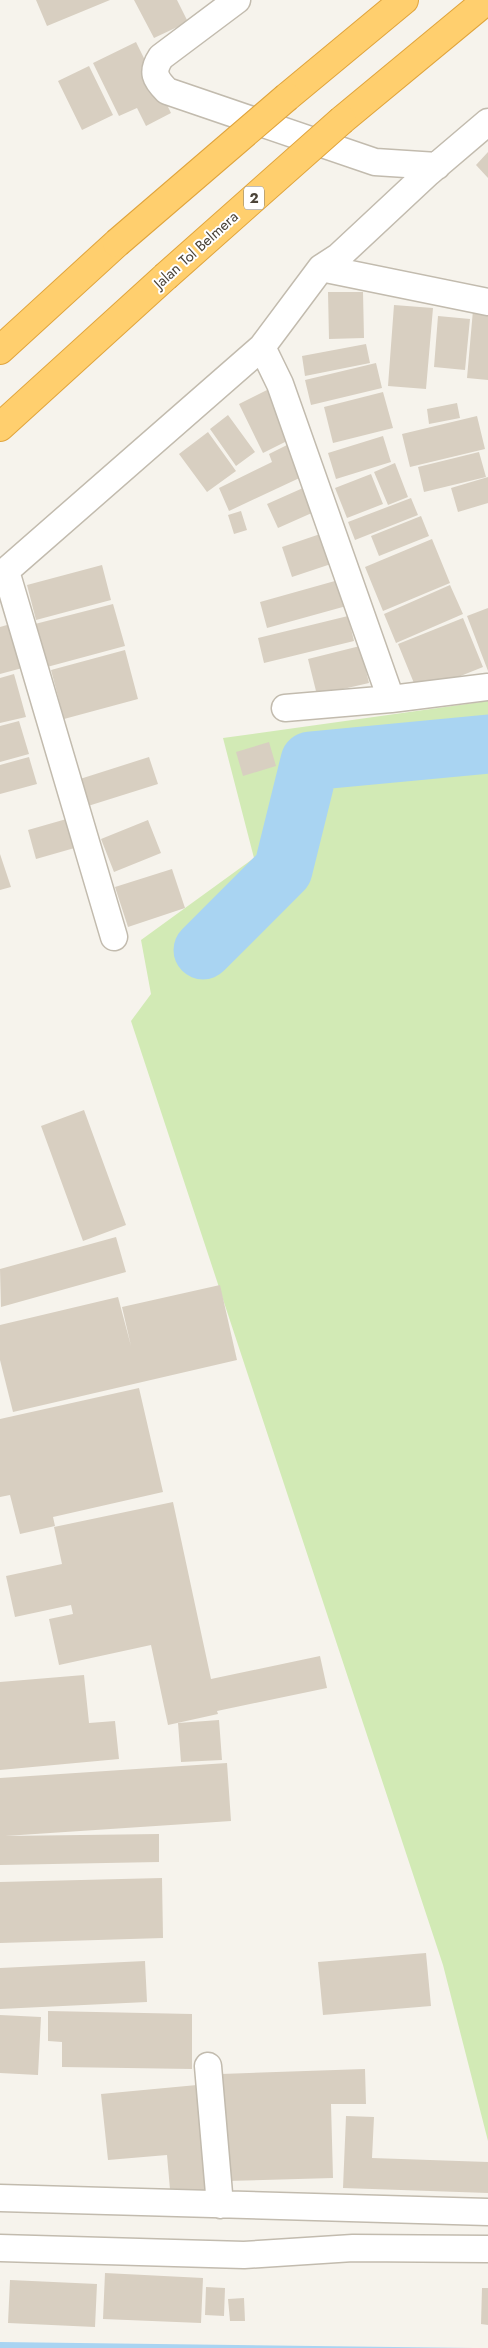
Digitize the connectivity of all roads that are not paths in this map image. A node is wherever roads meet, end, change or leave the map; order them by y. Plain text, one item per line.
1 (237, 0) edge
2 (404, 0) edge
3 (488, 0) edge
4 (488, 122) edge
5 (432, 169) junction
6 (330, 262) junction
7 (488, 302) edge
8 (262, 347) junction
9 (0, 350) edge
10 (0, 426) edge
11 (3, 573) edge
12 (488, 687) edge
13 (391, 699) junction
14 (285, 708) dead end
15 (114, 937) dead end
16 (208, 2066) dead end
17 (0, 2198) edge
18 (220, 2205) junction
19 (488, 2212) edge
20 (0, 2248) edge
21 (488, 2249) edge

1 - 5 street
2 - 9 highway, bridge
3 - 10 highway, Jalan Tol Belmera / 2, bridge
4 - 5 street
5 - 6 street
6 - 7 street
6 - 8 street
8 - 11 street
8 - 13 street
11 - 15 street
12 - 13 street
13 - 14 street
16 - 18 street
17 - 18 street
18 - 19 street
20 - 21 street

